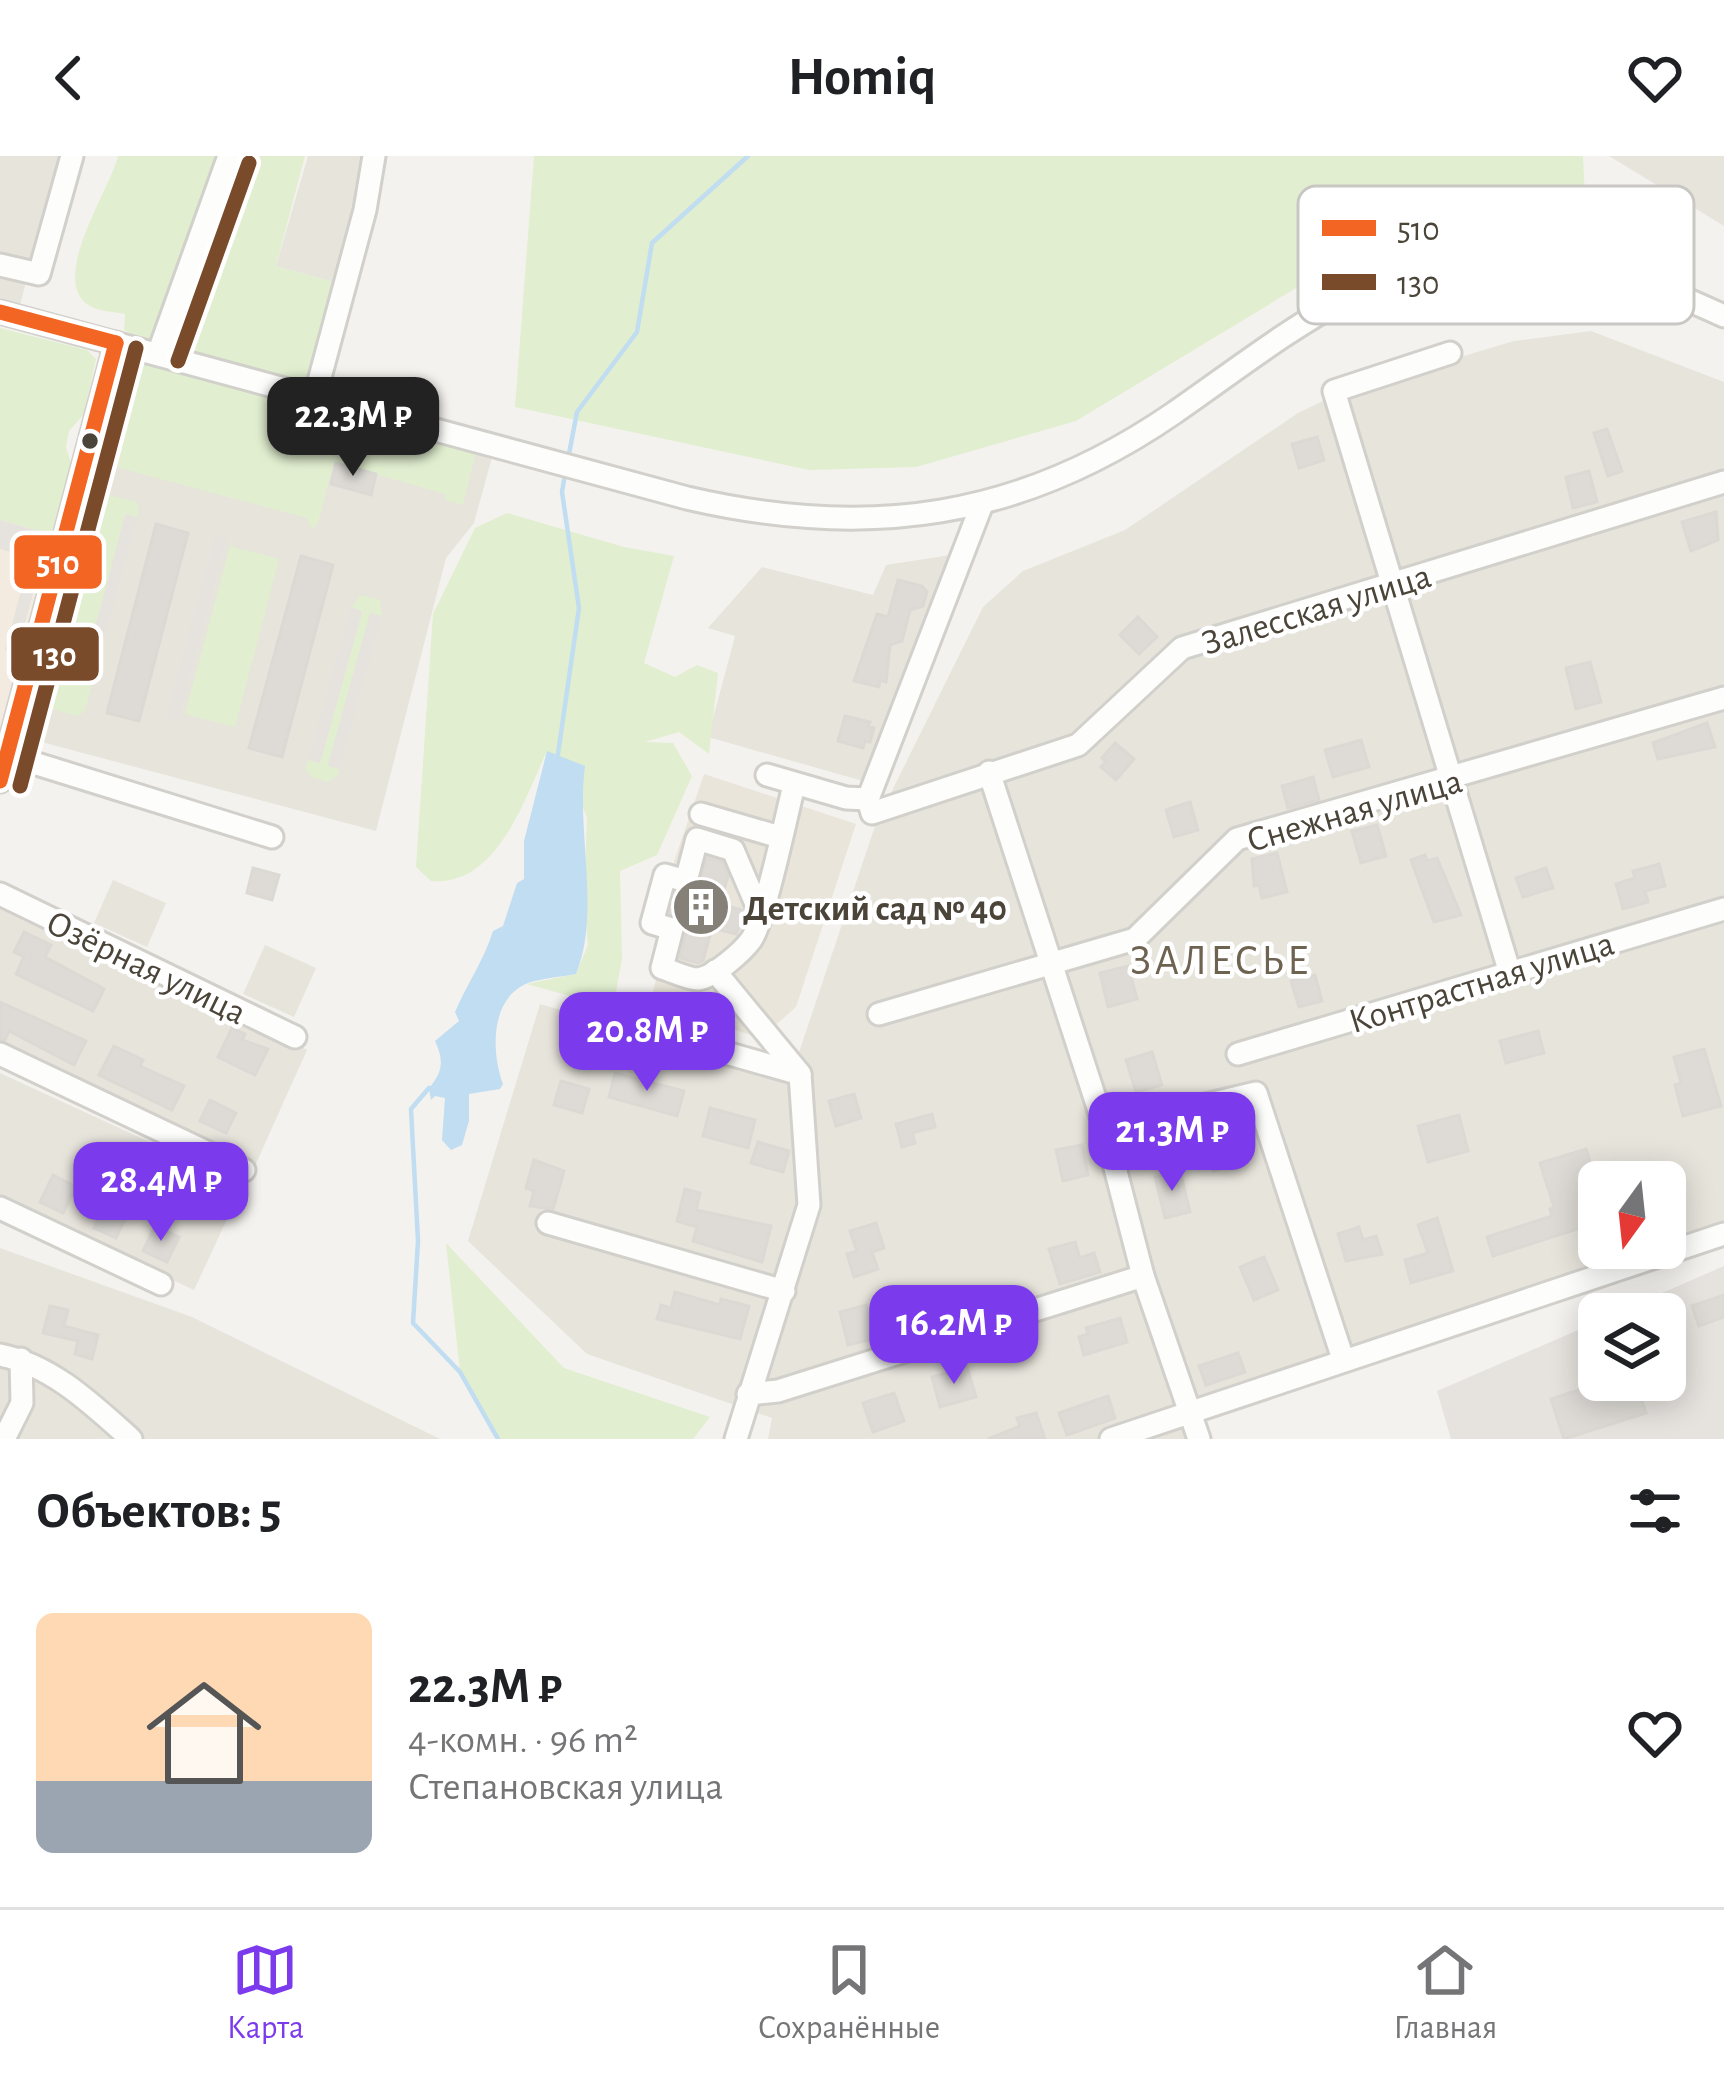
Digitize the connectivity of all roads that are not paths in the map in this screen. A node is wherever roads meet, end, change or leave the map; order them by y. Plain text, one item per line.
1 (72, 156) edge
2 (229, 156) edge
3 (374, 156) edge
4 (0, 265) edge
5 (1694, 304) edge
6 (0, 312) edge
7 (1724, 316) edge
8 (1302, 324) edge
9 (116, 343) junction
10 (1450, 353) dead end
11 (158, 354) junction
12 (314, 396) junction
13 (1724, 482) edge
14 (982, 504) junction
15 (1393, 586) junction
16 (1724, 698) edge
17 (8, 755) junction
18 (989, 772) junction
19 (766, 775) dead end
20 (1450, 781) junction
21 (0, 782) edge
22 (794, 785) junction
23 (870, 806) junction
24 (701, 814) dead end
25 (272, 837) dead end
26 (780, 837) junction
27 (0, 894) edge
28 (1724, 909) edge
29 (760, 913) junction
30 (1052, 962) junction
31 (1509, 970) junction
32 (715, 971) junction
33 (575, 1010) dead end
34 (879, 1014) dead end
35 (295, 1037) dead end
36 (0, 1054) edge
37 (1238, 1054) dead end
38 (794, 1066) junction
39 (1105, 1129) junction
40 (244, 1170) dead end
41 (0, 1208) edge
42 (548, 1222) dead end
43 (1724, 1234) edge
44 (1143, 1276) junction
45 (160, 1284) dead end
46 (784, 1291) junction
47 (10, 1357) edge
48 (1343, 1359) junction
49 (76, 1390) junction
50 (748, 1394) junction
51 (22, 1403) junction
52 (1192, 1416) junction
53 (4, 1439) edge
54 (131, 1439) edge
55 (736, 1439) edge
56 (1111, 1439) edge
57 (1198, 1439) edge

1 - 4 street
2 - 11 street
3 - 12 street
5 - 7 street
6 - 9 street
8 - 14 street
9 - 11 street
9 - 17 street
10 - 15 street
11 - 12 street
12 - 14 street
13 - 15 street, Залесская улица
14 - 23 street
15 - 18 street, Залесская улица
15 - 20 street
16 - 20 street, Снежная улица
17 - 21 street
17 - 25 street
18 - 23 street, Залесская улица
18 - 30 street
19 - 22 street
20 - 30 street, Снежная улица
20 - 31 street
22 - 23 street
22 - 26 street
24 - 26 street
26 - 29 street
27 - 35 street, Озёрная улица
28 - 31 street, Контрастная улица
29 - 32 street
29 - 32 street
30 - 34 street, Снежная улица
30 - 39 street
31 - 37 street, Контрастная улица
32 - 38 street
33 - 38 street
36 - 40 street
38 - 46 street
39 - 44 street
39 - 48 street
41 - 45 street
42 - 46 street
43 - 48 street
44 - 50 street
44 - 52 street
46 - 50 street
47 - 49 street
47 - 51 street
48 - 52 street
49 - 51 street
49 - 54 street
50 - 55 street
51 - 53 street
52 - 56 street
52 - 57 street

